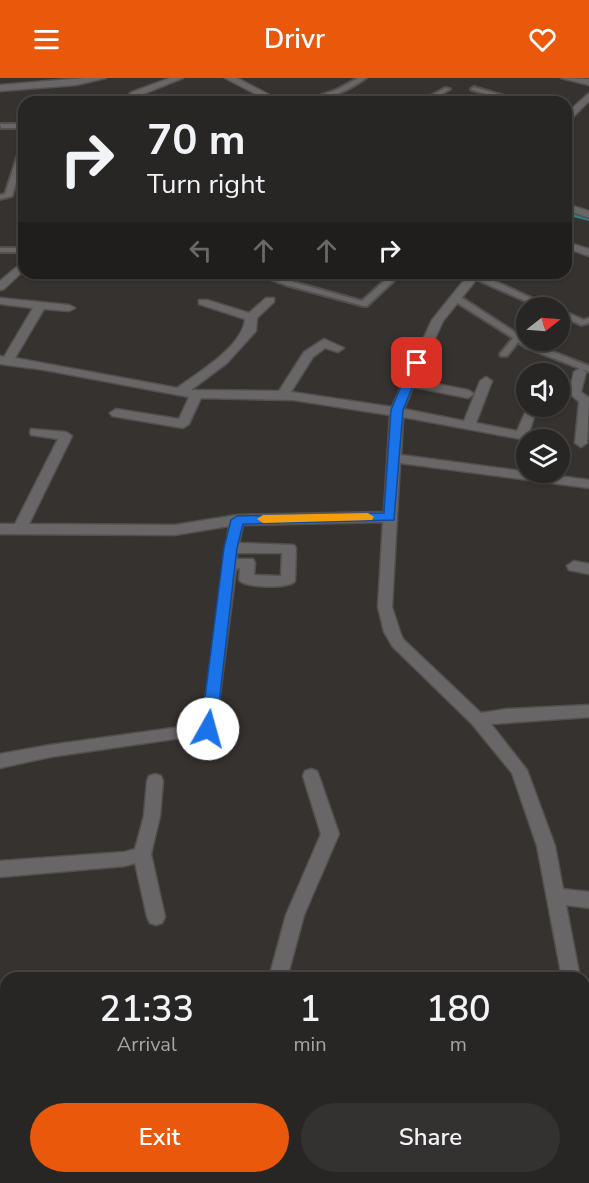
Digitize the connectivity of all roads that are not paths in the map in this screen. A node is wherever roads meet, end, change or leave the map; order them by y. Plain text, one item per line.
1 (101, 78) edge
2 (178, 78) edge
3 (230, 78) edge
4 (363, 78) edge
5 (566, 78) edge
6 (589, 82) edge
7 (11, 83) edge
8 (0, 88) edge
9 (447, 89) dead end
10 (474, 89) dead end
11 (132, 96) edge
12 (266, 96) edge
13 (323, 96) edge
14 (434, 96) edge
15 (498, 96) edge
16 (589, 96) edge
17 (572, 112) edge
18 (1, 126) edge
19 (18, 126) edge
20 (18, 164) edge
21 (0, 197) edge
22 (572, 209) edge
23 (589, 215) edge
24 (572, 247) edge
25 (0, 250) edge
26 (18, 250) edge
27 (589, 253) edge
28 (18, 270) edge
29 (277, 279) edge
30 (290, 279) edge
31 (391, 279) edge
32 (471, 279) edge
33 (486, 279) edge
34 (289, 283) junction
35 (0, 287) edge
36 (525, 297) edge
37 (456, 298) junction
38 (270, 300) dead end
39 (0, 301) edge
40 (203, 302) dead end
41 (40, 305) junction
42 (69, 308) dead end
43 (251, 317) junction
44 (570, 317) edge
45 (589, 320) edge
46 (516, 336) edge
47 (516, 339) edge
48 (338, 348) dead end
49 (542, 351) edge
50 (504, 354) dead end
51 (4, 360) edge
52 (584, 371) edge
53 (486, 381) dead end
54 (409, 382) junction
55 (180, 392) junction
56 (197, 394) junction
57 (468, 394) dead end
58 (282, 396) junction
59 (397, 410) junction
60 (116, 413) dead end
61 (469, 425) junction
62 (36, 432) dead end
63 (516, 434) edge
64 (570, 441) edge
65 (585, 443) edge
66 (393, 458) junction
67 (589, 484) edge
68 (390, 517) junction
69 (237, 520) junction
70 (0, 529) edge
71 (19, 530) junction
72 (589, 711) edge
73 (478, 720) junction
74 (0, 761) edge
75 (311, 776) dead end
76 (155, 782) dead end
77 (142, 854) junction
78 (0, 869) edge
79 (556, 896) junction
80 (589, 900) edge
81 (156, 918) dead end
82 (280, 972) edge
83 (570, 972) edge

1 - 7 street
2 - 11 street
3 - 12 street
4 - 13 lane
5 - 6 street
7 - 8 street
9 - 14 lane
10 - 15 lane
16 - 17 street
18 - 19 lane
20 - 21 lane
22 - 23 street
24 - 27 street
25 - 26 lane
28 - 35 street
29 - 34 lane
30 - 34 lane
31 - 34 lane
32 - 37 street
33 - 36 lane
37 - 46 lane
37 - 54 street
38 - 43 street
39 - 41 street
40 - 43 street
41 - 42 street
41 - 51 street
43 - 55 street
44 - 45 lane
47 - 50 lane
48 - 58 street
49 - 52 lane
51 - 55 street
52 - 65 street
53 - 61 street
54 - 57 street
54 - 59 street
55 - 56 street
56 - 58 street
56 - 60 street
58 - 59 street
59 - 61 street
59 - 66 street
61 - 63 street
62 - 71 street
64 - 65 street
66 - 67 street
66 - 68 street
68 - 69 street
68 - 73 street
69 - 71 street
69 - 74 street
70 - 71 street
72 - 73 street
73 - 79 street
75 - 82 street
76 - 77 street
77 - 78 street
77 - 81 street
79 - 80 street
79 - 83 street

